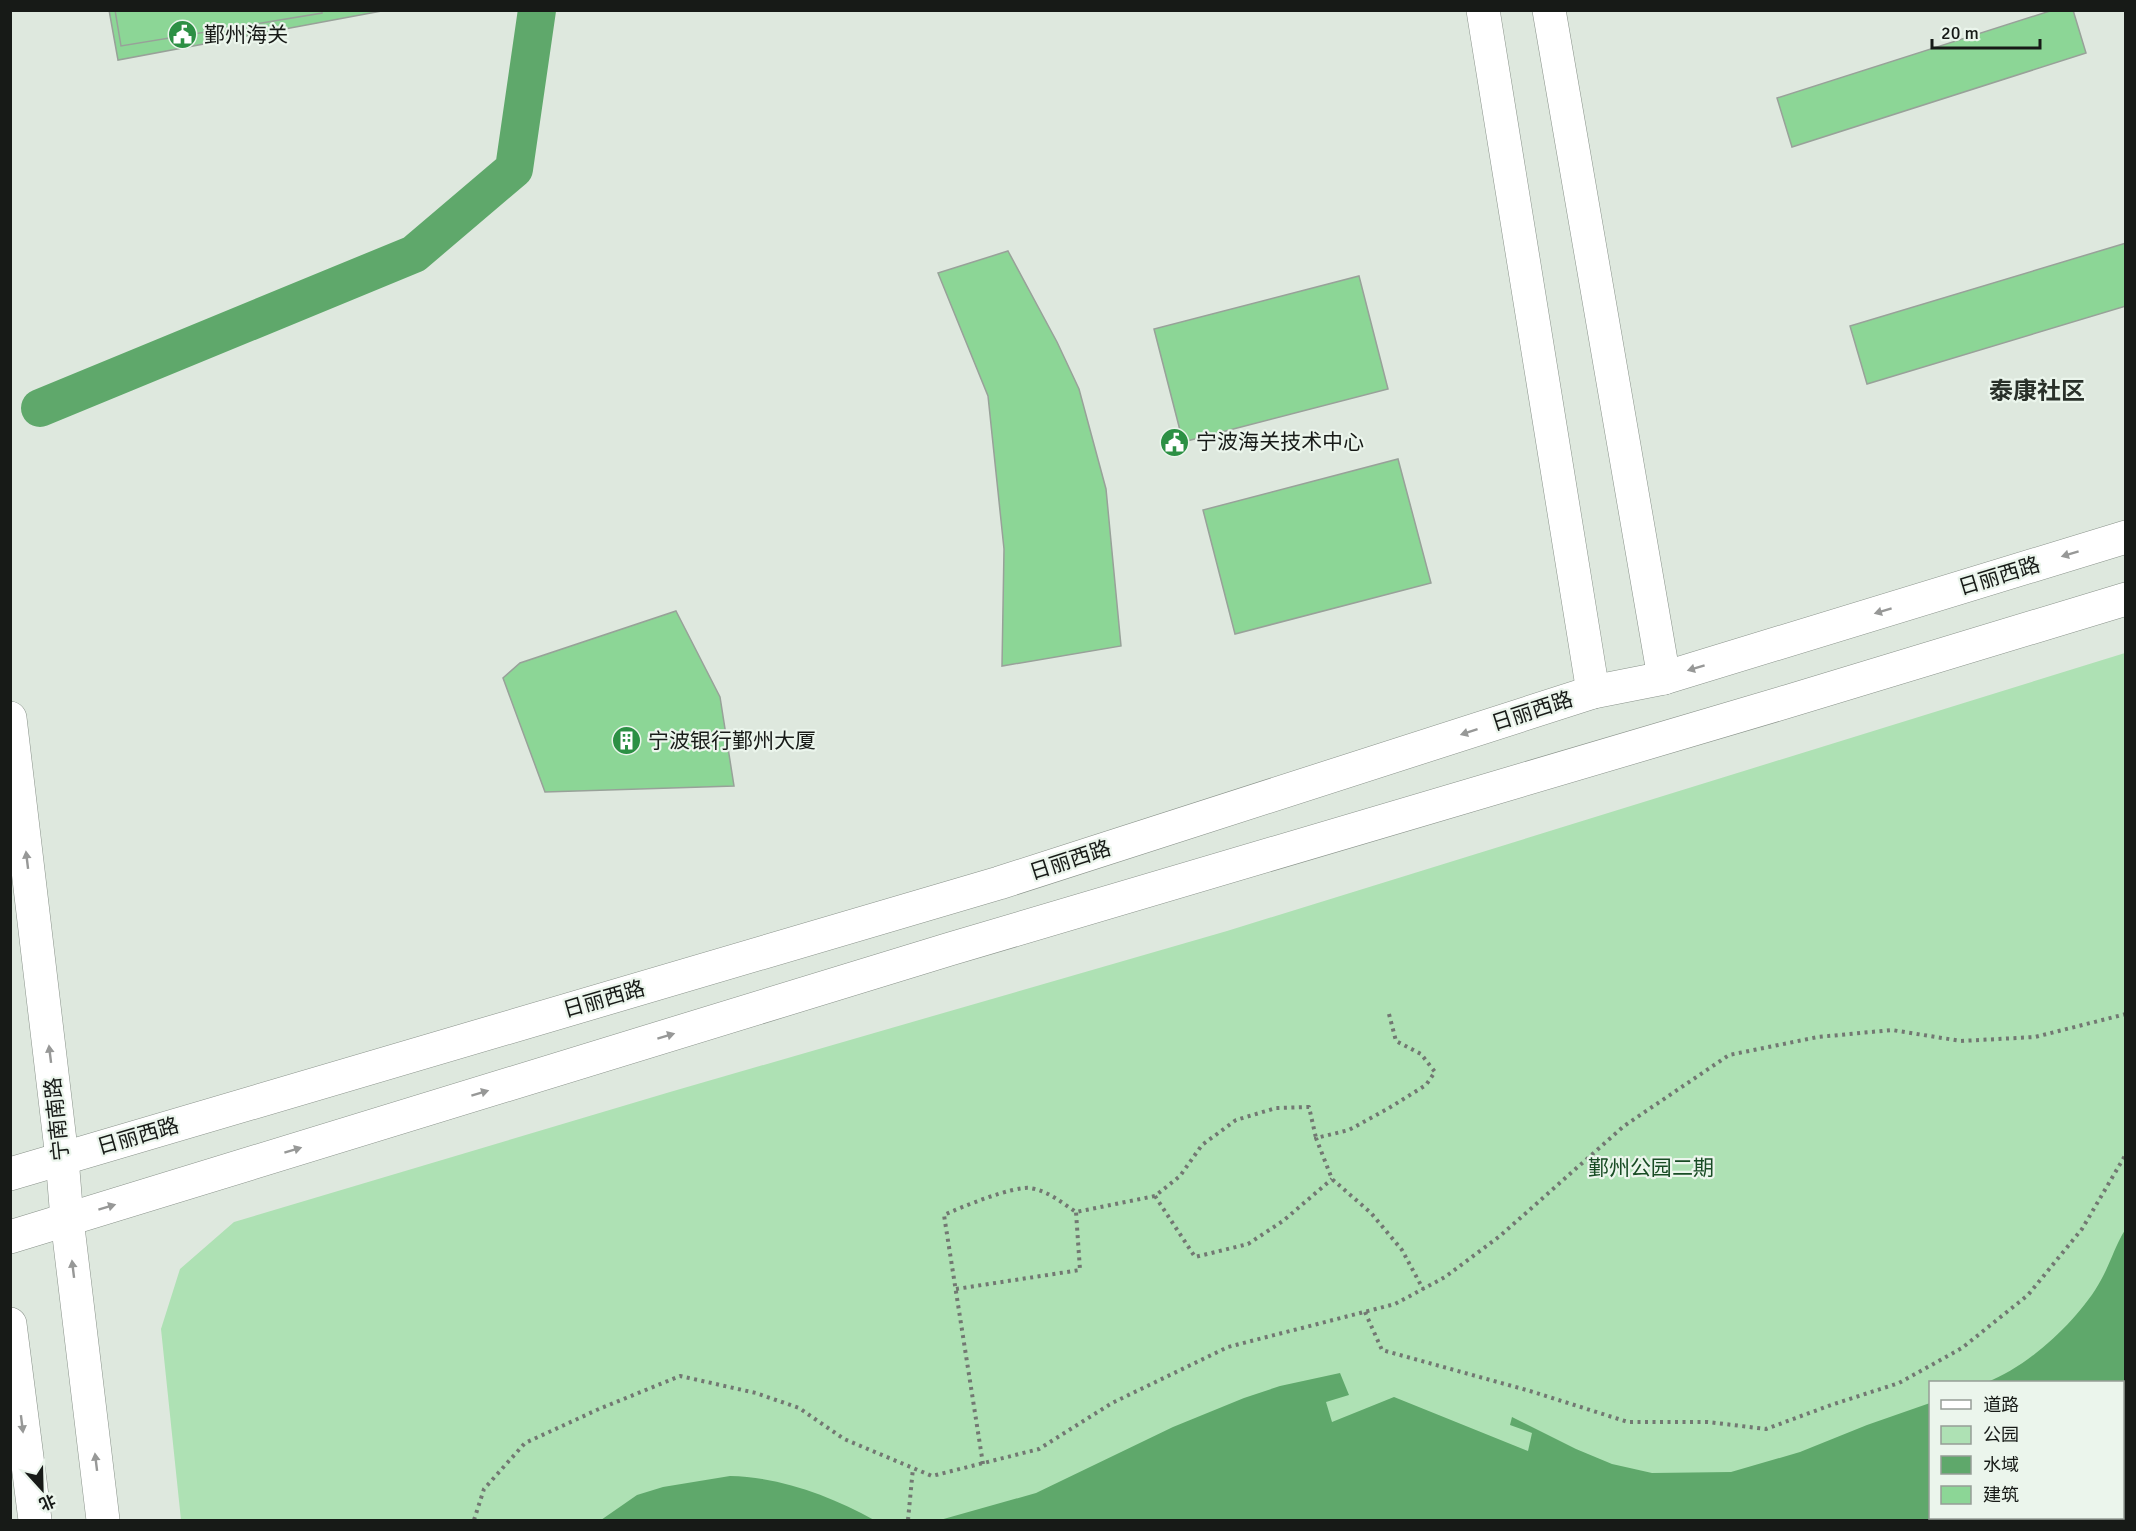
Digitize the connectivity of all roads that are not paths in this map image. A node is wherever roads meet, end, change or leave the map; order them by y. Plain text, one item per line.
1 (1483, 10) edge
2 (1549, 10) edge
3 (2126, 537) edge
4 (2126, 599) edge
5 (1664, 678) junction
6 (1593, 692) junction
7 (10, 718) edge
8 (62, 1158) junction
9 (10, 1174) edge
10 (67, 1219) junction
11 (10, 1237) edge
12 (10, 1324) edge
13 (33, 1511) edge
14 (103, 1521) edge

1 - 6 main road
2 - 5 main road
3 -> 5 main road, 日丽西路
10 -> 4 main road
5 - 6 main road, 日丽西路
6 -> 8 main road, 日丽西路
8 -> 7 main road, 宁南南路
8 - 9 main road, 日丽西路
8 - 10 main road, 宁南南路
10 - 11 main road
14 -> 10 main road, 宁南南路
12 -> 13 main road

